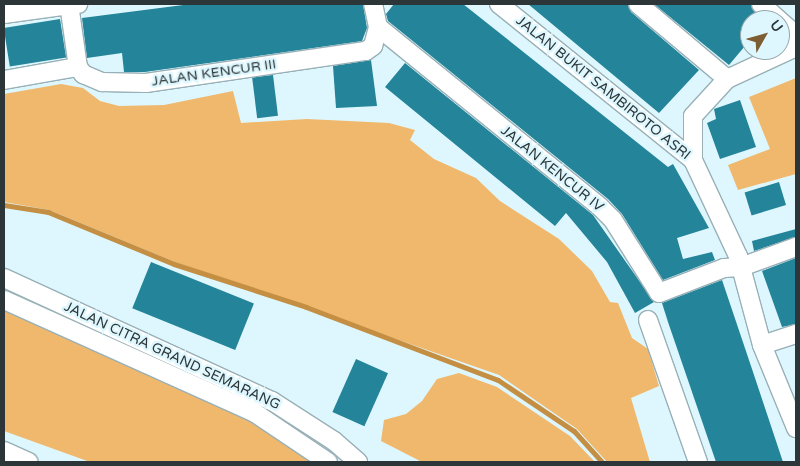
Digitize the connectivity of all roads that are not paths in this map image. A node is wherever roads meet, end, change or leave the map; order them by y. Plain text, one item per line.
1 (72, 4) edge
2 (373, 4) edge
3 (499, 4) edge
4 (638, 4) edge
5 (4, 14) edge
6 (378, 27) junction
7 (796, 47) edge
8 (78, 67) junction
9 (728, 79) junction
10 (4, 80) edge
11 (693, 160) junction
12 (796, 247) edge
13 (741, 267) junction
14 (4, 278) edge
15 (4, 300) edge
16 (648, 320) dead end
17 (796, 334) edge
18 (762, 345) junction
19 (796, 423) edge
20 (4, 451) edge
21 (29, 462) edge
22 (328, 462) edge
23 (358, 462) edge
24 (698, 462) edge

1 - 5 street
1 - 8 street
2 - 6 street
3 - 11 street, JALAN BUKIT SAMBIROTO ASRI
4 - 9 street
6 - 8 street, JALAN KENCUR III
6 - 13 street, JALAN KENCUR IV
7 - 9 street
8 - 10 street
9 - 11 street
11 - 13 street, JALAN BUKIT SAMBIROTO ASRI
12 - 13 street
13 - 18 street, JALAN BUKIT SAMBIROTO ASRI
14 - 23 street, JALAN CITRA GRAND SEMARANG
15 - 22 street, JALAN CITRA GRAND SEMARANG
16 - 24 street
17 - 18 street
18 - 19 street, JALAN BUKIT SAMBIROTO ASRI
20 - 21 street

